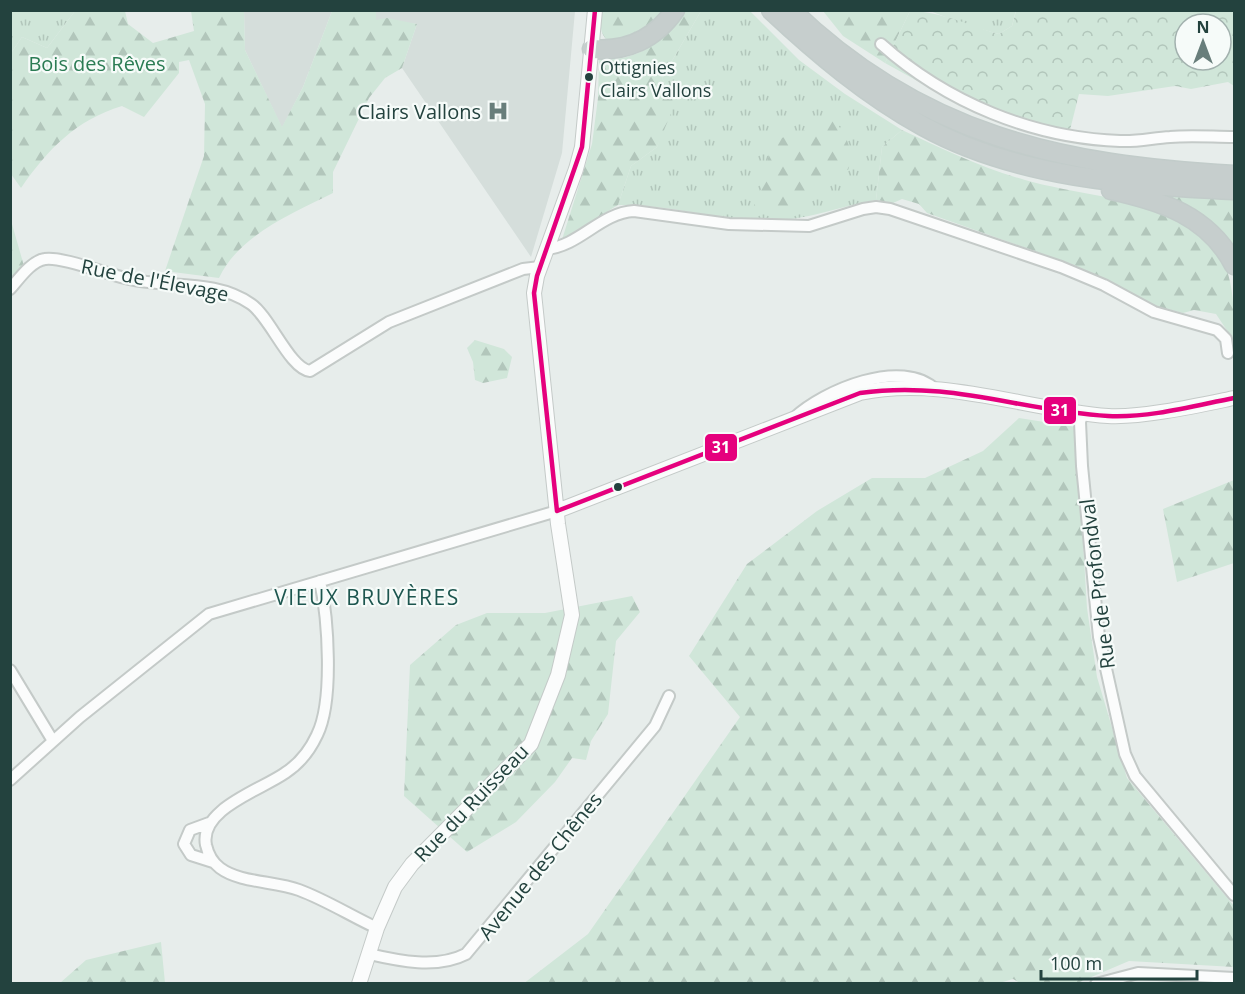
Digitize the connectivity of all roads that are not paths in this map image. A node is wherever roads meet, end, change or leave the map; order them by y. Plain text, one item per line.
1 (595, 10) edge
2 (675, 10) edge
3 (771, 10) edge
4 (791, 10) edge
5 (881, 44) dead end
6 (592, 49) junction
7 (834, 57) junction
8 (849, 69) junction
9 (1234, 137) edge
10 (1047, 170) junction
11 (1234, 175) edge
12 (1234, 190) edge
13 (546, 249) junction
14 (1234, 266) edge
15 (540, 267) junction
16 (10, 289) edge
17 (1228, 353) dead end
18 (1234, 388) edge
19 (1234, 398) edge
20 (1171, 409) junction
21 (1083, 413) junction
22 (557, 511) junction
23 (320, 581) junction
24 (10, 670) edge
25 (669, 696) dead end
26 (53, 741) junction
27 (10, 780) edge
28 (209, 823) junction
29 (213, 862) junction
30 (1234, 895) edge
31 (377, 928) junction
32 (369, 954) junction
33 (1234, 978) edge
34 (359, 984) edge
35 (1096, 984) edge

1 - 6 street, Rue du Ruisseau
2 - 6 highway
3 - 7 highway
4 - 7 highway
5 - 9 street
6 - 13 street, Rue du Ruisseau
7 - 8 highway
8 - 10 highway
8 - 11 highway
10 - 12 highway
10 - 14 highway
13 - 15 street, Rue du Ruisseau
13 - 17 street
15 - 16 street, Rue de l'Élevage
15 - 22 street, Rue du Ruisseau
18 - 20 street
19 - 20 street
20 - 21 street
21 - 22 street
21 - 30 street, Rue de Profondval
22 - 23 street
22 - 31 street, Rue du Ruisseau
23 - 26 street
23 - 28 street
24 - 26 street
25 - 32 street, Avenue des Chênes
26 - 27 street
28 - 29 street
28 - 29 street
29 - 31 street
31 - 32 street, Rue du Ruisseau
32 - 34 street, Rue du Ruisseau
33 - 35 street

